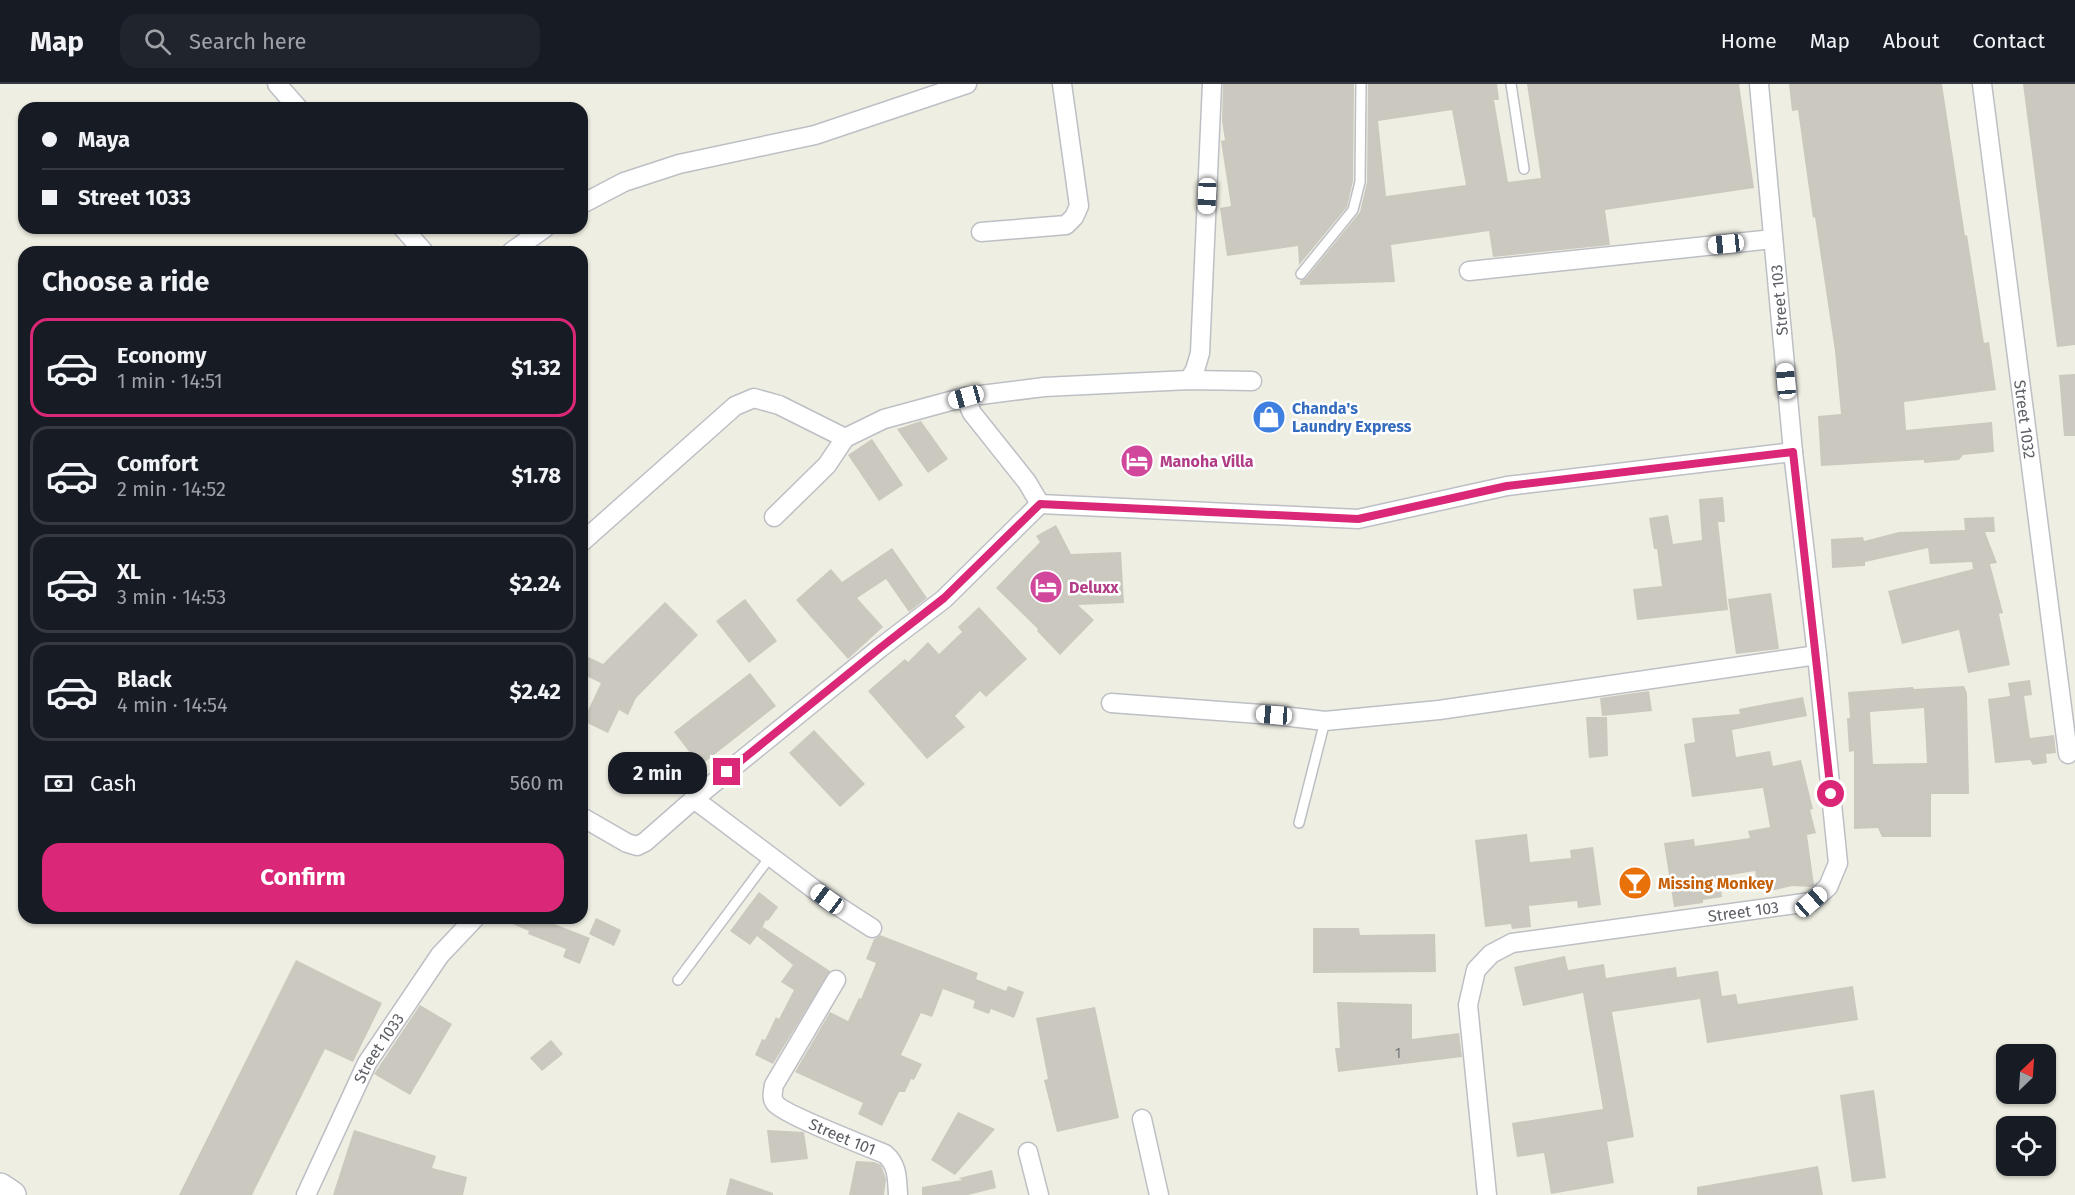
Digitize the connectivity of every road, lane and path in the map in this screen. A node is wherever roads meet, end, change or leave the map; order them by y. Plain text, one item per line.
1 (277, 84) edge
2 (967, 84) edge
3 (1062, 84) edge
4 (1212, 84) edge
5 (1361, 84) edge
6 (1511, 84) edge
7 (1759, 84) edge
8 (1982, 84) edge
9 (293, 102) edge
10 (1524, 169) dead end
11 (588, 201) edge
12 (981, 232) dead end
13 (408, 234) edge
14 (536, 234) edge
15 (1773, 239) junction
16 (419, 246) edge
17 (519, 246) edge
18 (1469, 272) dead end
19 (1301, 274) dead end
20 (1189, 380) junction
21 (1252, 381) dead end
22 (966, 397) junction
23 (845, 438) junction
24 (1793, 452) junction
25 (1040, 504) junction
26 (774, 517) dead end
27 (588, 537) edge
28 (1817, 655) junction
29 (1112, 703) dead end
30 (1325, 721) junction
31 (2068, 754) dead end
32 (694, 799) junction
33 (588, 820) edge
34 (1299, 823) dead end
35 (770, 857) junction
36 (469, 924) edge
37 (872, 928) dead end
38 (678, 980) dead end
39 (836, 980) dead end
40 (1142, 1119) dead end
41 (1028, 1152) dead end
42 (0, 1187) edge
43 (12, 1195) edge
44 (306, 1195) edge
45 (898, 1195) edge
46 (1039, 1195) edge
47 (1159, 1195) edge
48 (1487, 1195) edge

1 - 9 street
2 - 11 street
3 - 12 street
4 - 20 street
5 - 19 lane
6 - 10 lane
7 - 15 street, Street 103
8 - 31 street, Street 1032
13 - 16 street
14 - 17 street
15 - 18 street
15 - 24 street, Street 103
20 - 21 street
20 - 22 street
22 - 23 street
22 - 25 street
23 - 26 street
23 - 27 street
24 - 25 street
24 - 28 street, Street 103
25 - 32 street
28 - 30 street
28 - 48 street, Street 103
29 - 30 street
30 - 34 lane
32 - 33 street
32 - 35 street
35 - 37 street
35 - 38 lane
36 - 44 street, Street 1033
39 - 45 street, Street 101
40 - 47 street
41 - 46 street
42 - 43 main road

